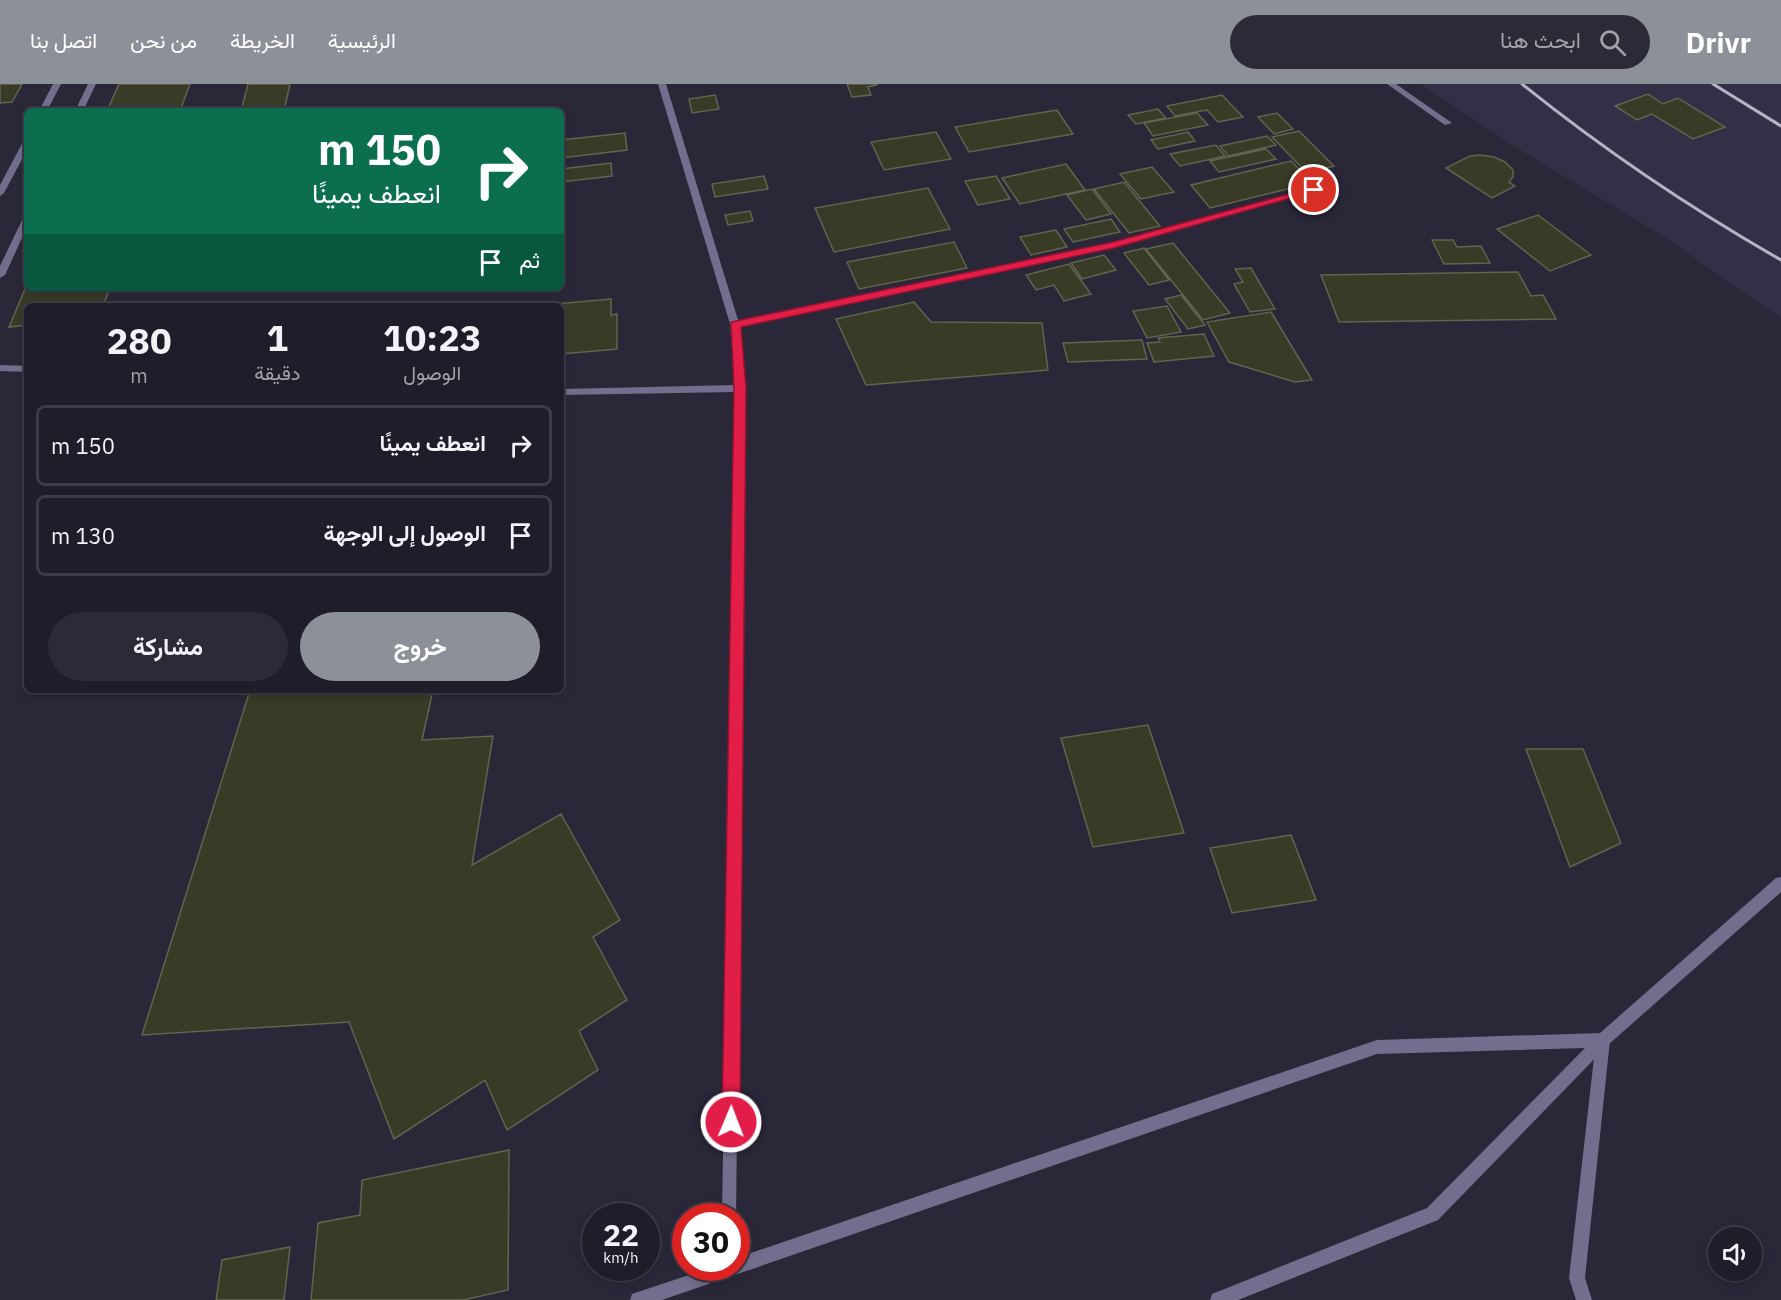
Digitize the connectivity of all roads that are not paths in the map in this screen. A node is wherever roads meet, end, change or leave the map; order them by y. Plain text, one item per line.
1 (57, 84) edge
2 (92, 84) edge
3 (662, 84) edge
4 (1391, 84) edge
5 (45, 108) edge
6 (80, 108) edge
7 (1448, 123) dead end
8 (24, 148) edge
9 (1314, 190) dead end
10 (0, 194) edge
11 (24, 224) edge
12 (0, 275) edge
13 (735, 324) junction
14 (0, 368) edge
15 (24, 369) edge
16 (740, 388) junction
17 (564, 392) edge
18 (1781, 883) edge
19 (1603, 1040) junction
20 (730, 1203) edge
21 (750, 1261) edge
22 (692, 1281) edge
23 (638, 1300) edge
24 (1218, 1300) edge
25 (1584, 1300) edge

1 - 5 street
2 - 6 street
3 - 13 street
4 - 7 street
8 - 10 street
9 - 13 street
11 - 12 street
13 - 16 street
14 - 15 street
16 - 17 street
16 - 20 street
18 - 19 street
19 - 21 street
19 - 24 street
19 - 25 street
22 - 23 street

